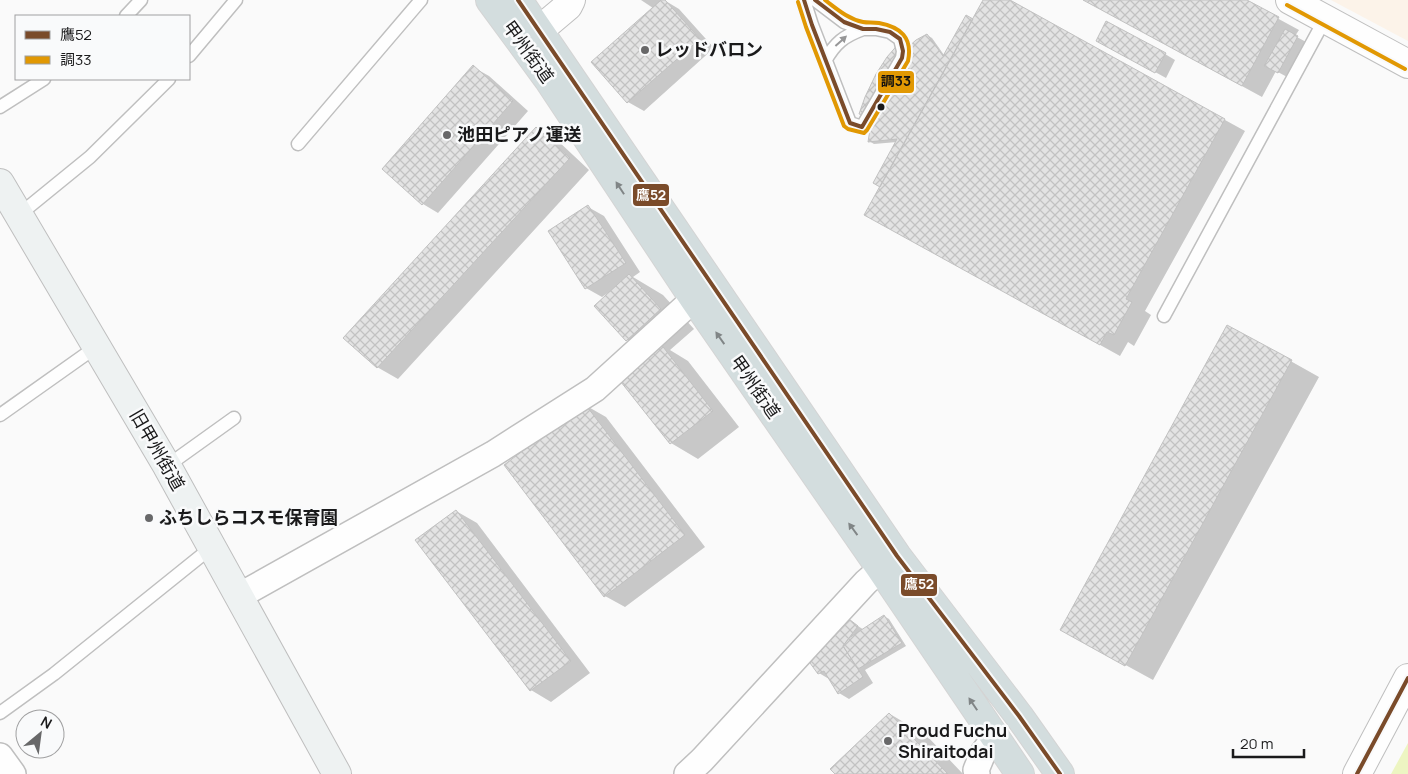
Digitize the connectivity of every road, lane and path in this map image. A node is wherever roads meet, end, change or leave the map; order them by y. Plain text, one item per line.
1 (141, 0) edge
2 (236, 0) edge
3 (421, 0) edge
4 (490, 0) edge
5 (518, 0) edge
6 (571, 0) edge
7 (804, 0) edge
8 (815, 0) edge
9 (1290, 0) edge
10 (127, 15) edge
11 (1325, 19) junction
12 (863, 29) junction
13 (531, 37) junction
14 (190, 55) edge
15 (825, 61) junction
16 (1408, 64) edge
17 (42, 80) edge
18 (168, 80) edge
19 (0, 108) edge
20 (298, 144) dead end
21 (0, 183) edge
22 (20, 214) junction
23 (694, 299) junction
24 (1164, 316) dead end
25 (96, 347) junction
26 (0, 415) edge
27 (234, 418) dead end
28 (167, 466) junction
29 (212, 547) junction
30 (881, 569) junction
31 (239, 596) junction
32 (1408, 678) edge
33 (0, 713) edge
34 (995, 737) junction
35 (0, 756) edge
36 (699, 769) edge
37 (13, 774) edge
38 (337, 774) edge
39 (977, 774) edge
40 (1020, 774) edge
41 (1060, 774) edge
42 (1357, 774) edge

1 - 10 lane
2 - 14 lane
3 - 20 lane
4 - 13 highway, 甲州街道
5 - 13 highway, 甲州街道
6 - 13 street
7 - 15 lane
8 - 12 lane
9 - 11 street
11 - 16 street
11 - 24 lane
15 -> 12 lane
12 - 15 lane
23 -> 13 highway, 甲州街道
13 - 41 highway, 甲州街道
17 - 19 lane
18 - 22 lane
21 - 22 main road, 旧甲州街道
22 - 25 main road, 旧甲州街道
30 -> 23 highway, 甲州街道
23 - 31 street
25 - 26 lane
25 - 28 main road, 旧甲州街道
27 - 28 lane
28 - 29 main road, 旧甲州街道
29 - 31 main road, 旧甲州街道
29 - 33 lane
34 -> 30 highway, 甲州街道
30 - 36 street
31 - 38 main road, 旧甲州街道
32 - 42 street
34 - 39 street
34 - 40 highway, 甲州街道
35 - 37 street

